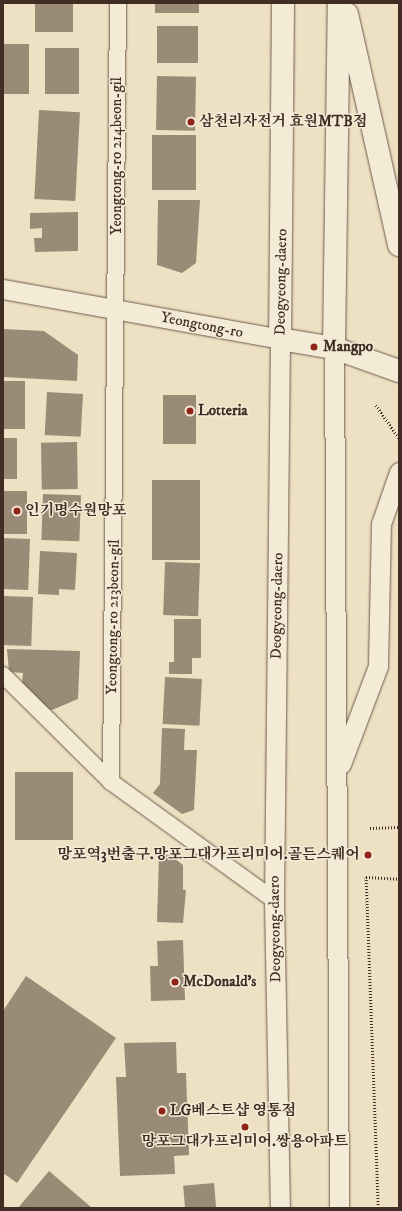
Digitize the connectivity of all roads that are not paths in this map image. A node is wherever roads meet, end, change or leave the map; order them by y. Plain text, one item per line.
1 (118, 3) edge
2 (283, 3) edge
3 (339, 3) edge
4 (345, 3) edge
5 (399, 245) edge
6 (3, 289) edge
7 (116, 309) junction
8 (280, 339) junction
9 (334, 348) junction
10 (399, 371) edge
11 (399, 472) edge
12 (3, 675) edge
13 (337, 775) junction
14 (111, 782) junction
15 (274, 900) junction
16 (280, 1208) edge
17 (339, 1208) edge

1 - 7 street, Yeongtong-ro 214beon-gil
2 - 8 main road, Deogyeong-daero
3 - 9 main road
4 - 5 main road
6 - 7 street, Yeongtong-ro
7 - 8 street, Yeongtong-ro
7 - 14 street, Yeongtong-ro 213beon-gil
8 - 9 main road, Yeongtong-ro
8 - 15 street, Deogyeong-daero
9 - 10 main road, Yeongtong-ro
9 - 13 street
11 - 13 street
12 - 14 street
13 - 17 street
14 - 15 street
15 - 16 street, Deogyeong-daero

